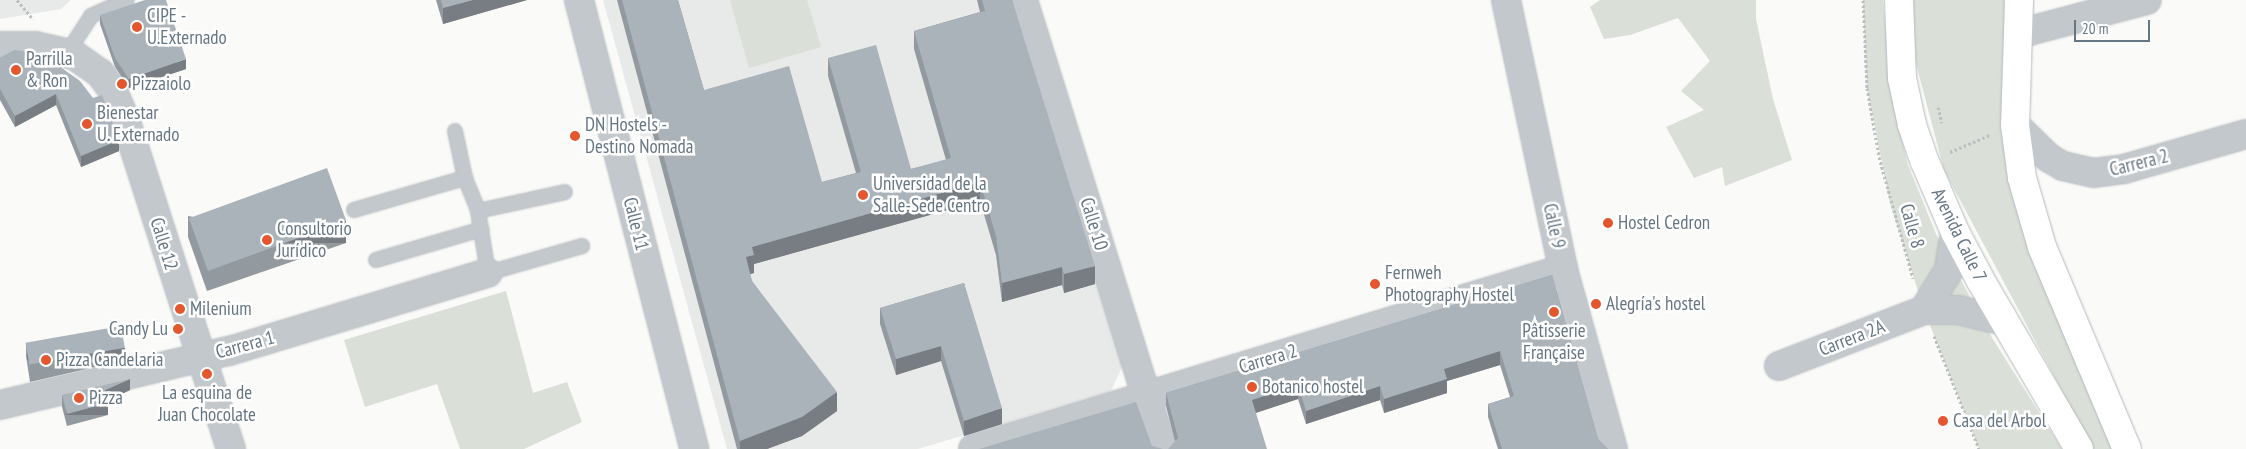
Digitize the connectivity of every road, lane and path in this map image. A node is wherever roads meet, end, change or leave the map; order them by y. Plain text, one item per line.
1 (17, 0) edge
2 (127, 0) edge
3 (579, 0) edge
4 (1023, 0) edge
5 (1506, 0) edge
6 (1863, 0) edge
7 (1899, 0) edge
8 (2019, 0) edge
9 (2147, 0) edge
10 (34, 20) dead end
11 (2018, 34) junction
12 (0, 46) edge
13 (74, 55) junction
14 (1936, 97) dead end
15 (1942, 125) dead end
16 (454, 130) dead end
17 (2004, 130) junction
18 (2246, 134) edge
19 (1947, 143) dead end
20 (466, 178) junction
21 (565, 192) dead end
22 (354, 210) dead end
23 (478, 211) junction
24 (482, 229) junction
25 (1955, 232) junction
26 (582, 246) dead end
27 (376, 260) dead end
28 (1563, 269) junction
29 (488, 273) junction
30 (1924, 310) junction
31 (2004, 321) junction
32 (200, 357) junction
33 (1779, 366) dead end
34 (1148, 396) junction
35 (0, 405) edge
36 (231, 449) edge
37 (694, 449) edge
38 (973, 449) edge
39 (1163, 449) edge
40 (1613, 449) edge
41 (1978, 449) edge
42 (2079, 449) edge
43 (2127, 449) edge

1 - 10 path
2 - 13 lane
3 - 37 street, Calle 11
4 - 34 street, Calle 10
5 - 28 street, Calle 9
6 - 30 path, Calle 8
7 - 25 street, Avenida Calle 7
8 - 11 street
9 - 11 street
11 - 17 street
12 - 13 street
13 - 32 street, Calle 12
14 - 15 path
16 - 20 lane
17 - 18 street, Carrera 2
17 - 19 path
17 - 43 street
20 - 22 lane
20 - 23 lane
21 - 23 lane
23 - 24 lane
24 - 27 lane
24 - 29 lane
25 - 30 street
25 - 31 street, Avenida Calle 7
26 - 29 lane
28 - 34 street, Carrera 2
28 - 40 street, Calle 9
29 - 32 street, Carrera 1
30 - 31 street, Carrera 2A
30 - 33 street, Carrera 2A
30 - 41 path, Calle 8
31 - 42 street, Avenida Calle 7
32 - 35 street, Carrera 1
32 - 36 street, Calle 12
34 - 38 street, Carrera 2
34 - 39 street, Calle 10

